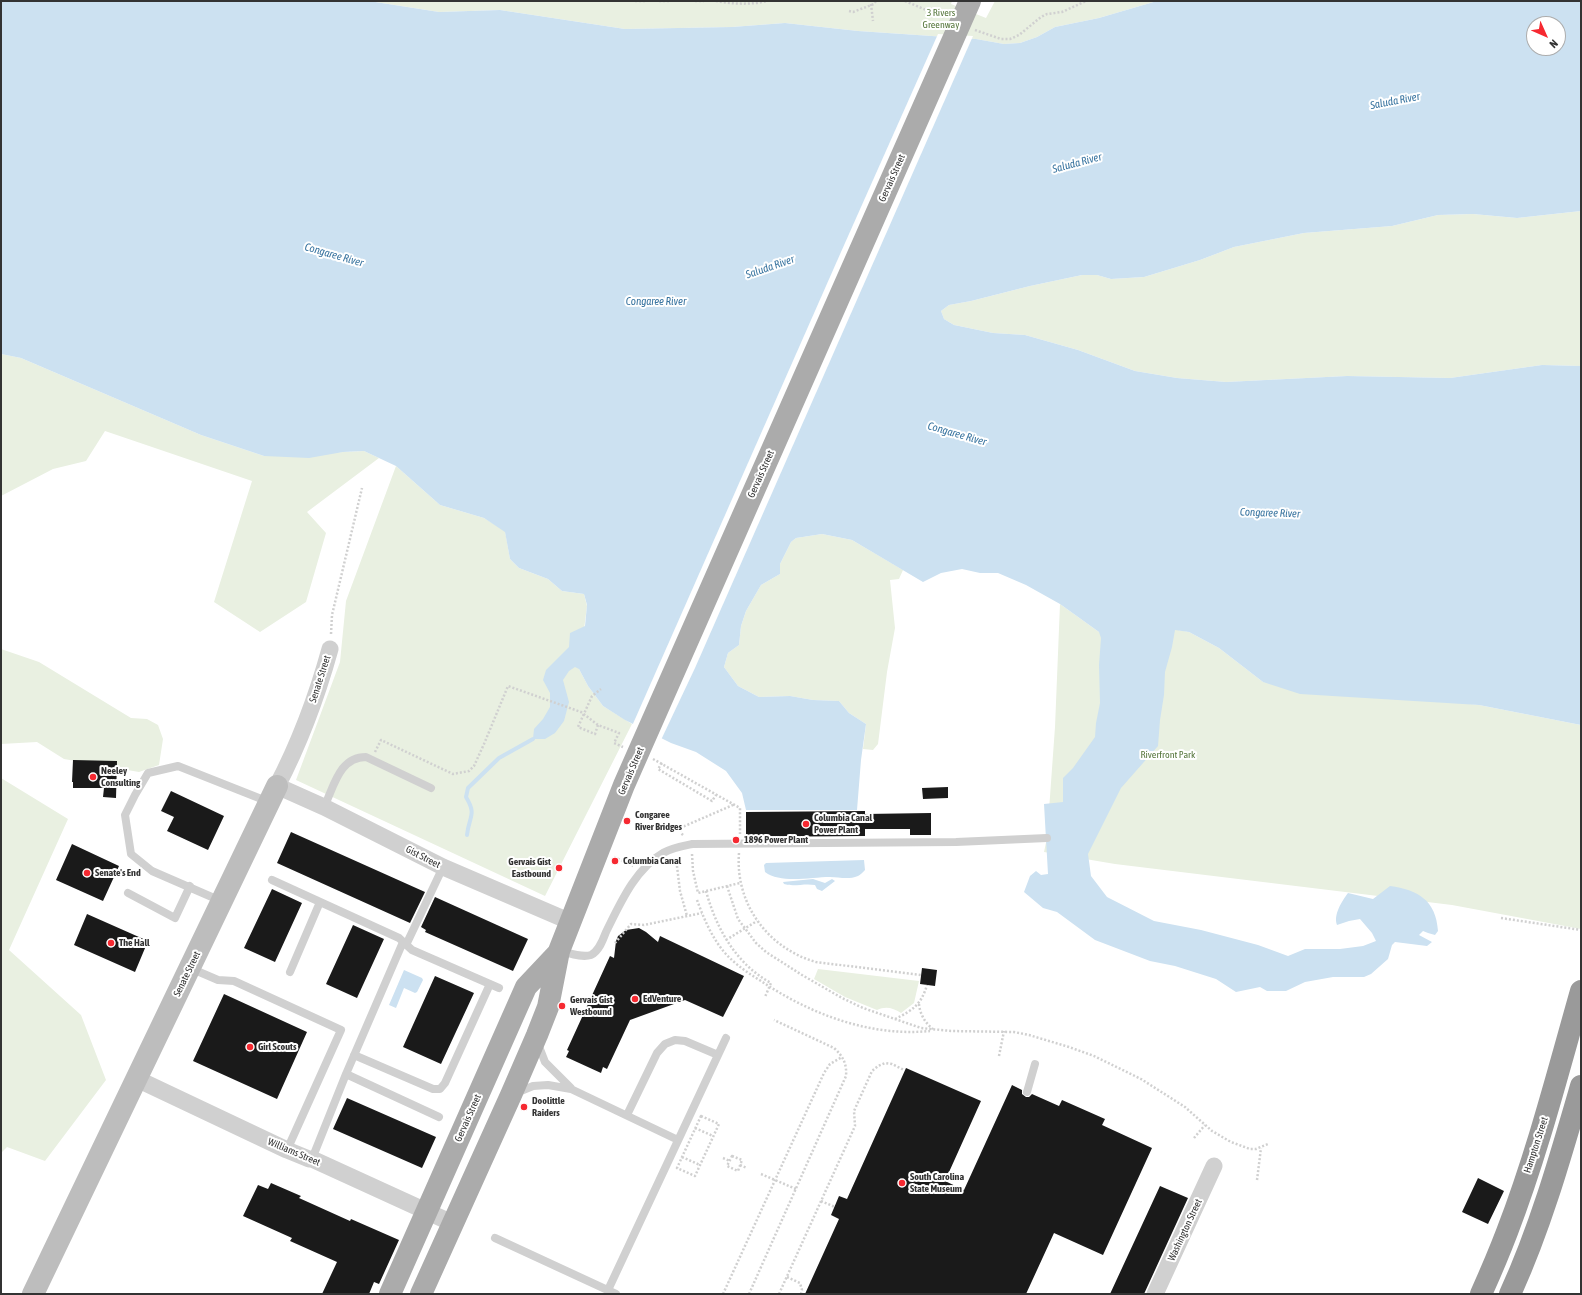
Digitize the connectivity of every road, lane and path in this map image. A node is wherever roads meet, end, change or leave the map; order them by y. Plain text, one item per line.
1 (635, 1) edge
2 (647, 1) edge
3 (659, 1) edge
4 (669, 1) edge
5 (695, 1) edge
6 (704, 1) edge
7 (716, 1) edge
8 (768, 1) edge
9 (876, 1) edge
10 (905, 1) edge
11 (970, 1) edge
12 (1086, 1) edge
13 (871, 4) junction
14 (849, 11) dead end
15 (873, 21) dead end
16 (952, 21) dead end
17 (971, 29) dead end
18 (362, 488) dead end
19 (330, 649) joint
20 (513, 688) dead end
21 (601, 689) dead end
22 (598, 725) dead end
23 (375, 753) dead end
24 (662, 763) dead end
25 (431, 788) dead end
26 (273, 794) junction
27 (716, 795) dead end
28 (734, 805) dead end
29 (324, 807) junction
30 (684, 826) dead end
31 (1047, 838) dead end
32 (692, 844) junction
33 (743, 844) junction
34 (614, 857) dead end
35 (443, 867) junction
36 (642, 871) junction
37 (678, 872) dead end
38 (272, 880) dead end
39 (740, 883) junction
40 (190, 886) junction
41 (727, 886) junction
42 (706, 891) junction
43 (128, 893) dead end
44 (697, 900) dead end
45 (222, 901) junction
46 (320, 902) junction
47 (702, 913) junction
48 (687, 916) junction
49 (1501, 918) dead end
50 (757, 921) junction
51 (571, 922) junction
52 (744, 929) junction
53 (1581, 930) edge
54 (726, 940) junction
55 (404, 943) junction
56 (616, 943) dead end
57 (559, 951) junction
58 (190, 968) junction
59 (290, 972) dead end
60 (921, 975) dead end
61 (490, 984) junction
62 (927, 985) dead end
63 (769, 987) junction
64 (499, 988) dead end
65 (1581, 992) edge
66 (765, 997) dead end
67 (919, 1004) junction
68 (895, 1019) junction
69 (774, 1020) dead end
70 (934, 1030) junction
71 (1004, 1031) junction
72 (537, 1035) junction
73 (726, 1038) dead end
74 (354, 1055) junction
75 (718, 1055) junction
76 (999, 1056) dead end
77 (842, 1057) junction
78 (1035, 1064) dead end
79 (904, 1070) dead end
80 (346, 1074) junction
81 (137, 1079) junction
82 (1581, 1086) edge
83 (571, 1089) junction
84 (1027, 1092) dead end
85 (511, 1095) junction
86 (627, 1116) junction
87 (439, 1117) dead end
88 (1205, 1125) junction
89 (696, 1128) junction
90 (713, 1136) junction
91 (1194, 1138) dead end
92 (678, 1140) junction
93 (1268, 1144) dead end
94 (1261, 1148) junction
95 (287, 1150) junction
96 (682, 1157) junction
97 (724, 1158) dead end
98 (312, 1159) junction
99 (730, 1161) junction
100 (700, 1165) junction
101 (740, 1165) junction
102 (1214, 1166) dead end
103 (747, 1168) dead end
104 (761, 1174) dead end
105 (775, 1180) junction
106 (1257, 1180) dead end
107 (796, 1189) junction
108 (821, 1201) junction
109 (835, 1207) dead end
110 (426, 1211) junction
111 (452, 1223) junction
112 (495, 1238) dead end
113 (787, 1277) junction
114 (608, 1290) junction
115 (33, 1294) edge
116 (390, 1294) edge
117 (421, 1294) edge
118 (616, 1294) edge
119 (723, 1294) edge
120 (749, 1294) edge
121 (779, 1294) edge
122 (801, 1294) edge
123 (1155, 1294) edge
124 (1481, 1294) edge
125 (1510, 1294) edge

1 - 2 path
3 - 4 path
5 - 6 path
7 - 8 path
9 - 13 path
10 - 16 path
11 - 51 main road, Gervais Street
12 - 17 path
13 - 14 path
13 - 15 path
18 - 19 path
19 - 26 street, Senate Street
20 - 23 path
21 - 22 path
24 - 27 path
25 - 29 lane
26 - 29 street, Gist Street
26 - 40 lane
26 - 45 street, Senate Street
28 - 30 path
29 - 35 street, Gist Street
31 - 33 lane
32 - 33 lane
32 - 36 lane
32 - 42 path
33 - 39 path
34 - 36 path
35 - 51 street, Gist Street
35 - 55 lane
36 - 57 lane
37 - 48 path
38 - 46 lane
39 - 41 path
39 - 50 path
40 - 43 lane
40 - 45 lane
41 - 42 path
41 - 52 path
42 - 54 path
44 - 47 path
45 - 58 street, Senate Street
46 - 55 lane
46 - 59 lane
47 - 48 path
47 - 63 path
48 - 56 path
49 - 53 path
50 - 52 path
50 - 60 path
51 - 57 main road, Gervais Street
52 - 54 path
52 - 68 path
54 - 63 path
55 - 61 lane
55 - 74 lane
57 - 72 main road, Gervais Street
57 - 110 main road, Gervais Street
58 - 81 street, Senate Street
58 - 95 lane
61 - 64 lane
61 - 74 lane
62 - 67 path
63 - 66 path
63 - 70 path
65 - 124 highway, Hampton Street
67 - 68 path
67 - 70 path
68 - 70 path
69 - 77 path
70 - 71 path
71 - 76 path
71 - 88 path
72 - 83 lane
72 - 85 main road, Gervais Street
73 - 75 lane
74 - 80 lane
75 - 86 lane
75 - 92 lane
77 - 105 path
77 - 107 path
78 - 84 lane
79 - 108 path
80 - 87 lane
80 - 98 lane
81 - 95 street, Williams Street
81 - 115 street, Senate Street
82 - 125 highway
83 - 85 lane
83 - 86 lane
85 - 111 main road, Gervais Street
86 - 92 lane
88 - 91 path
88 - 94 path
89 - 90 path
89 - 90 path
89 - 96 path
90 - 100 path
92 - 114 lane
93 - 94 path
94 - 106 path
95 - 98 street, Williams Street
96 - 100 path
96 - 100 path
97 - 99 path
98 - 110 street, Williams Street
99 - 101 path
99 - 101 path
101 - 103 path
102 - 123 street, Washington Street
104 - 105 path
105 - 107 path
105 - 119 path
107 - 120 path
108 - 109 path
108 - 113 path
110 - 111 street, Williams Street
110 - 116 main road, Gervais Street
111 - 117 main road, Gervais Street
112 - 114 lane
113 - 121 path
113 - 122 path
114 - 118 lane

